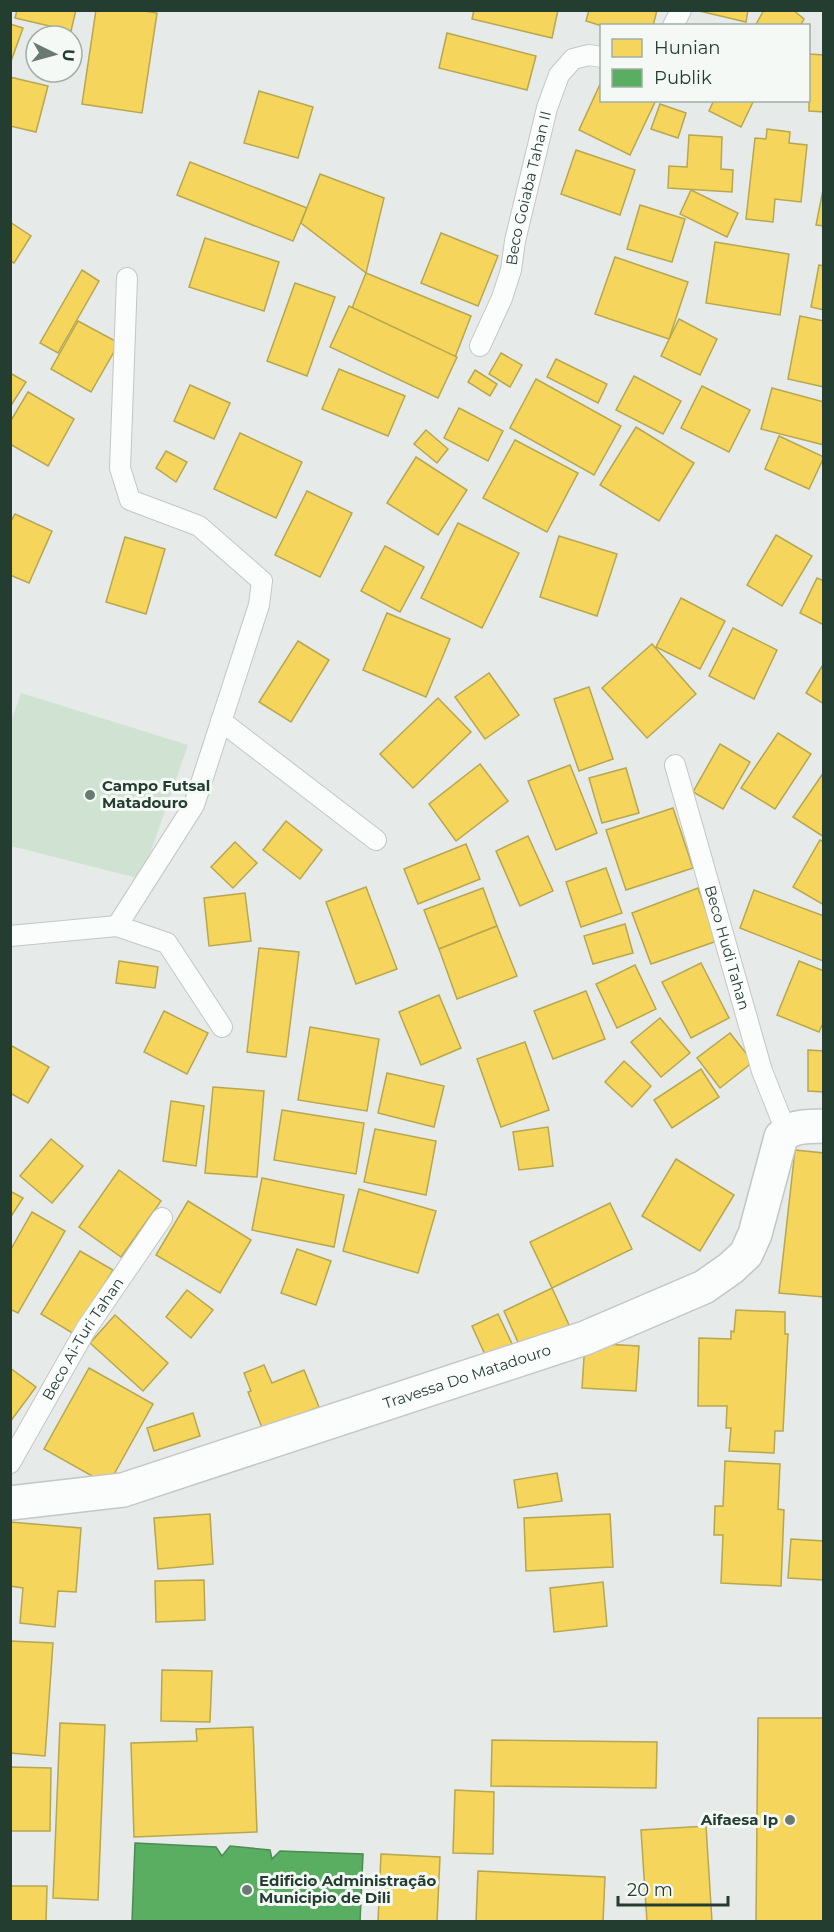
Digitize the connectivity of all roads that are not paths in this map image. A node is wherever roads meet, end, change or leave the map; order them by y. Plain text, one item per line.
1 (681, 10) edge
2 (674, 24) edge
3 (600, 57) edge
4 (127, 278) dead end
5 (480, 346) dead end
6 (221, 721) junction
7 (675, 765) dead end
8 (376, 840) dead end
9 (117, 926) junction
10 (10, 936) edge
11 (222, 1028) dead end
12 (824, 1126) edge
13 (786, 1131) junction
14 (162, 1218) dead end
15 (10, 1463) edge
16 (10, 1503) edge

1 - 2 lane
3 - 5 lane, Beco Goiaba Tahan II
4 - 6 lane
6 - 8 lane
6 - 9 lane
7 - 13 lane, Beco Hudi Tahan
9 - 10 lane
9 - 11 lane
12 - 13 street
13 - 16 street, Travessa Do Matadouro
14 - 15 lane, Beco Ai-Turi Tahan

